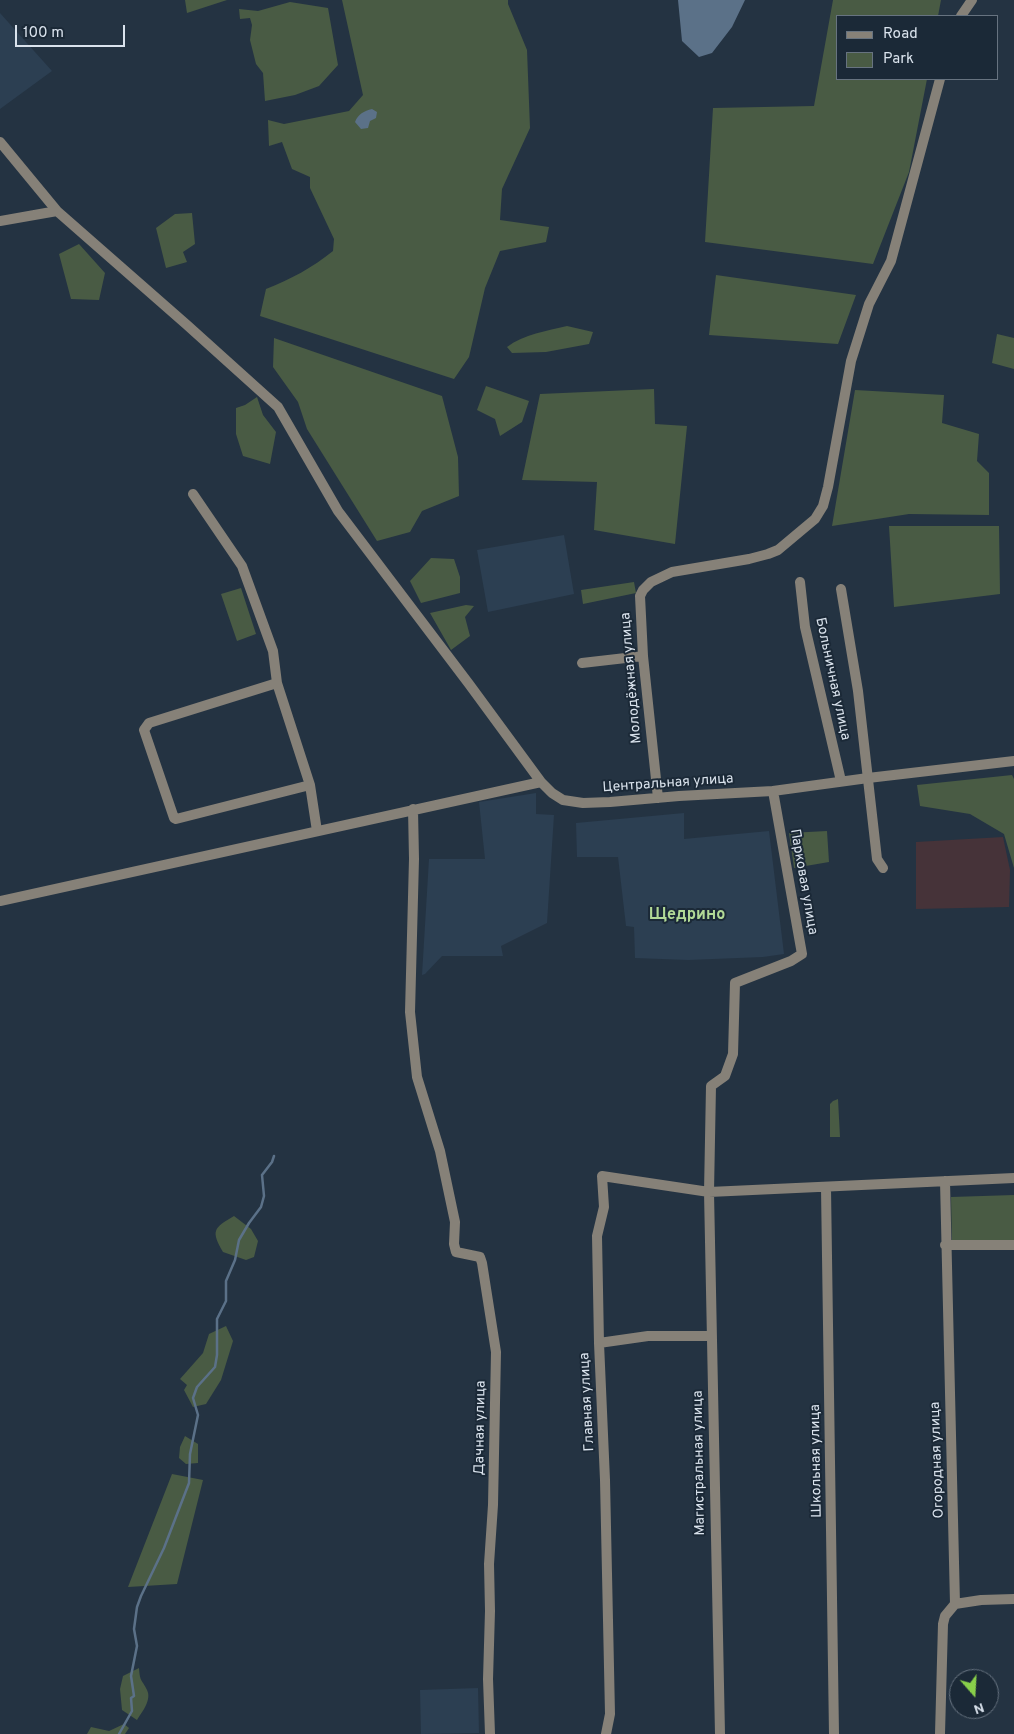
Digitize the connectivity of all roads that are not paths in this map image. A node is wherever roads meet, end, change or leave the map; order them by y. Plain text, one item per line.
1 (972, 0) edge
2 (962, 15) edge
3 (940, 80) edge
4 (0, 142) edge
5 (57, 212) junction
6 (0, 221) edge
7 (193, 494) dead end
8 (800, 582) dead end
9 (842, 589) dead end
10 (643, 656) junction
11 (582, 663) dead end
12 (277, 683) junction
13 (1014, 760) edge
14 (868, 778) junction
15 (541, 782) junction
16 (841, 782) junction
17 (310, 785) junction
18 (773, 791) junction
19 (658, 798) junction
20 (413, 809) junction
21 (317, 831) junction
22 (883, 868) dead end
23 (0, 902) edge
24 (733, 1054) joint
25 (1014, 1178) edge
26 (945, 1181) junction
27 (826, 1188) junction
28 (709, 1192) junction
29 (945, 1245) junction
30 (1014, 1245) edge
31 (712, 1336) junction
32 (599, 1343) junction
33 (1014, 1599) edge
34 (955, 1604) junction
35 (490, 1734) edge
36 (606, 1734) edge
37 (720, 1734) edge
38 (834, 1734) edge
39 (940, 1734) edge

1 - 2 street
3 - 10 street, Молодёжная улица
4 - 5 street, Центральная улица
5 - 6 street
5 - 15 street, Центральная улица
7 - 12 street
8 - 16 street, Больничная улица
9 - 14 street, Больничная улица
10 - 11 street
10 - 19 street, Молодёжная улица
12 - 17 street
12 - 17 street
13 - 14 street, Центральная улица
14 - 16 street, Центральная улица
14 - 22 street, Больничная улица
15 - 19 street, Центральная улица
15 - 20 street
16 - 18 street, Центральная улица
17 - 21 street
18 - 19 street, Центральная улица
18 - 24 street, Парковая улица
20 - 21 street
20 - 35 street, Дачная улица
21 - 23 street
24 - 28 street, Магистральная улица
25 - 26 street
26 - 27 street
26 - 29 street, Огородная улица
27 - 28 street
27 - 38 street, Школьная улица
28 - 31 street, Магистральная улица
28 - 32 street, Главная улица
29 - 30 street
29 - 34 street, Огородная улица
31 - 32 street
31 - 37 street, Магистральная улица
32 - 36 street, Главная улица
33 - 34 street
34 - 39 street

